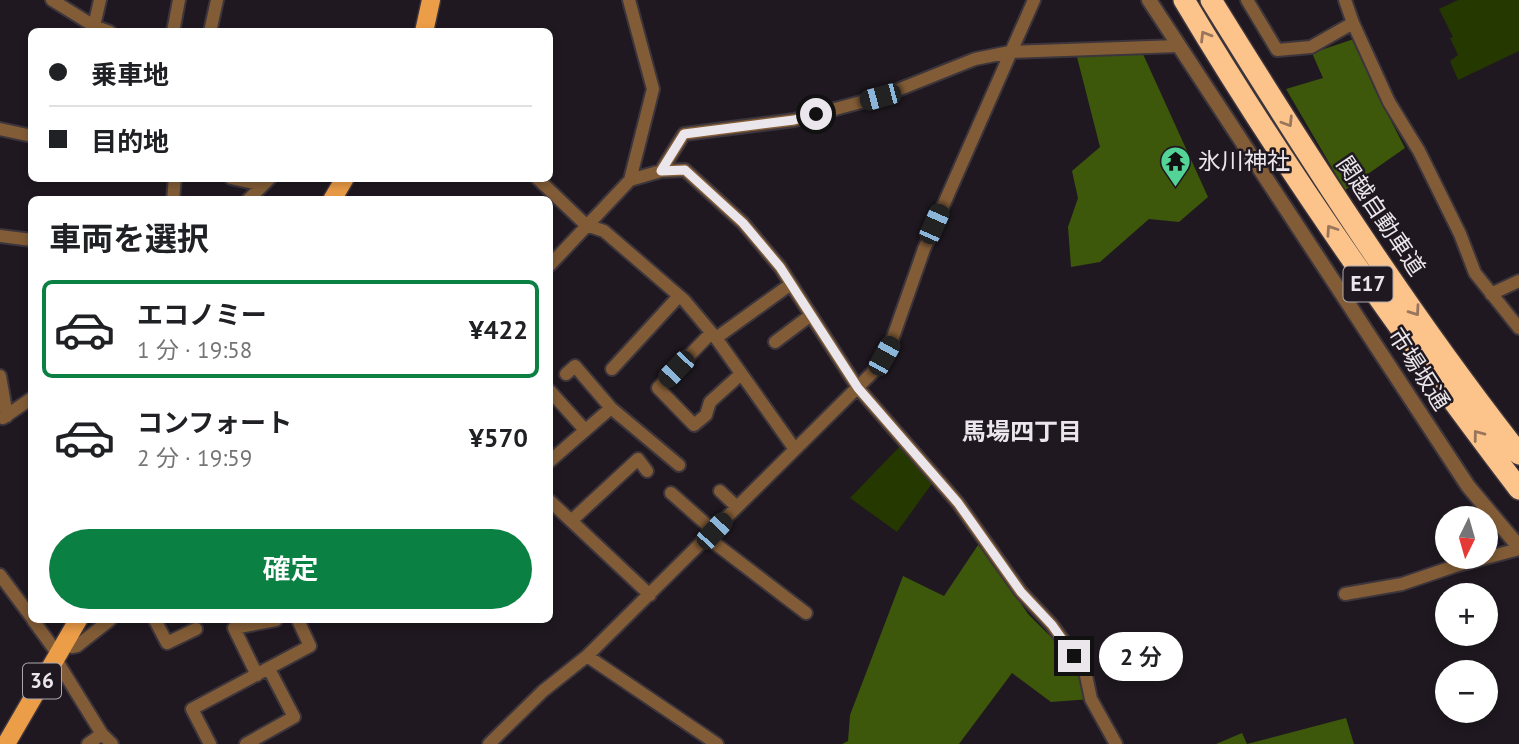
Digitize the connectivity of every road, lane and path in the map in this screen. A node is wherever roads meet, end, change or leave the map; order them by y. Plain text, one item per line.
1 (52, 0) edge
2 (100, 0) edge
3 (179, 0) edge
4 (217, 0) edge
5 (431, 0) edge
6 (629, 0) edge
7 (1034, 0) edge
8 (1149, 0) edge
9 (1184, 0) edge
10 (1211, 0) edge
11 (1247, 0) edge
12 (1345, 0) edge
13 (1353, 23) junction
14 (94, 26) junction
15 (99, 28) edge
16 (174, 28) edge
17 (211, 28) edge
18 (425, 28) edge
19 (1178, 46) junction
20 (1010, 52) junction
21 (0, 129) edge
22 (28, 135) edge
23 (661, 171) junction
24 (630, 180) junction
25 (266, 182) edge
26 (541, 182) edge
27 (252, 196) edge
28 (586, 225) junction
29 (0, 236) edge
30 (28, 240) edge
31 (553, 262) edge
32 (1519, 281) edge
33 (791, 284) junction
34 (1491, 295) junction
35 (680, 296) junction
36 (811, 315) junction
37 (1519, 328) edge
38 (714, 336) junction
39 (775, 342) dead end
40 (612, 369) dead end
41 (566, 374) dead end
42 (741, 374) junction
43 (0, 376) edge
44 (858, 388) junction
45 (553, 394) edge
46 (28, 401) edge
47 (611, 408) junction
48 (3, 418) edge
49 (585, 430) junction
50 (794, 448) junction
51 (1519, 454) edge
52 (553, 458) edge
53 (678, 465) dead end
54 (647, 471) dead end
55 (1519, 489) edge
56 (720, 491) dead end
57 (671, 493) dead end
58 (553, 503) edge
59 (737, 507) junction
60 (571, 520) junction
61 (711, 535) junction
62 (1519, 548) edge
63 (0, 575) edge
64 (1345, 594) dead end
65 (650, 595) junction
66 (806, 613) dead end
67 (28, 614) edge
68 (35, 623) edge
69 (76, 623) edge
70 (106, 623) edge
71 (157, 623) edge
72 (260, 623) edge
73 (299, 623) edge
74 (196, 629) dead end
75 (59, 652) junction
76 (587, 656) junction
77 (263, 672) junction
78 (102, 734) junction
79 (6, 744) edge
80 (88, 744) edge
81 (112, 744) edge
82 (210, 744) edge
83 (246, 744) edge
84 (489, 744) edge
85 (717, 744) edge
86 (1116, 744) edge

1 - 14 street
2 - 14 street
3 - 16 street
4 - 17 street
5 - 18 main road
6 - 24 street
7 - 20 street
8 - 19 street, 市場坂通
55 -> 9 highway, E17
10 -> 51 highway, 関越自動車道 / E17
11 - 13 street
12 - 13 street
13 - 34 street
14 - 15 street
19 - 20 street
19 - 62 street, 市場坂通
20 - 23 street
20 - 44 street
21 - 22 street
23 - 24 street
23 - 33 street
24 - 28 street
25 - 27 street
26 - 28 street
28 - 31 street
28 - 35 street
29 - 30 street
32 - 34 street
33 - 36 street
33 - 38 street
34 - 37 street
35 - 38 street
35 - 40 street
36 - 39 street
36 - 44 street
38 - 42 street
38 - 42 street
41 - 47 street
42 - 50 street
43 - 48 street
44 - 50 street
44 - 86 street
45 - 49 street
46 - 48 street
47 - 49 street
47 - 53 street
49 - 52 street
50 - 59 street
54 - 60 street
56 - 59 street
57 - 61 street
58 - 60 street
59 - 61 street
60 - 65 street
61 - 65 street
61 - 66 street
62 - 64 street
63 - 67 street
65 - 76 street
68 - 75 street
69 - 75 main road, 36
70 - 75 street
71 - 74 street
72 - 77 street
73 - 77 street
75 - 78 street
75 - 79 main road, 36
76 - 84 street
76 - 85 street
77 - 82 street
77 - 83 street
78 - 80 street
78 - 81 street

